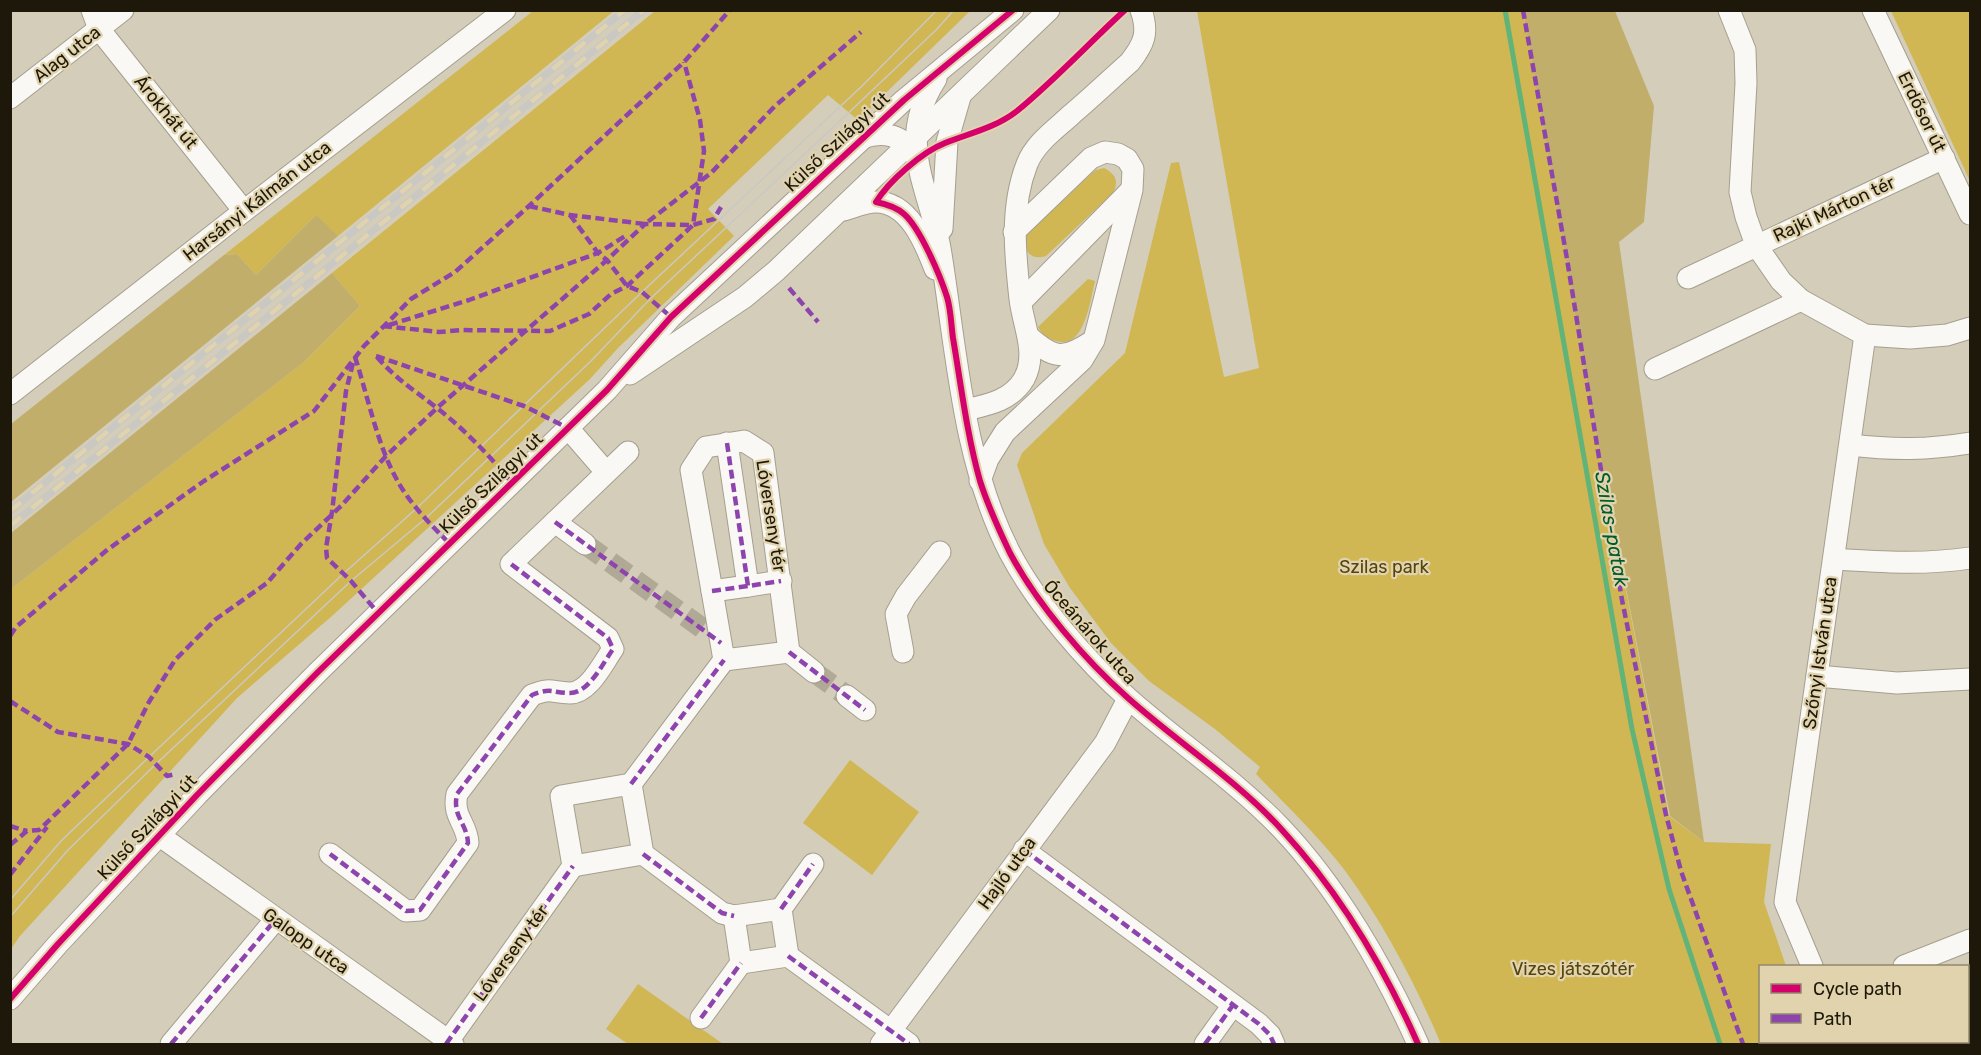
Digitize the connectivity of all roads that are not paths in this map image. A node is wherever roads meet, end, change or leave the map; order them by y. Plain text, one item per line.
1 (123, 10) edge
2 (505, 10) edge
3 (1033, 10) edge
4 (1049, 10) edge
5 (1141, 10) edge
6 (1729, 10) edge
7 (1873, 10) edge
8 (1012, 11) edge
9 (95, 20) edge
10 (1018, 38) junction
11 (946, 64) junction
12 (961, 94) junction
13 (10, 98) edge
14 (862, 138) junction
15 (914, 148) junction
16 (1944, 158) junction
17 (1132, 190) junction
18 (244, 211) junction
19 (840, 211) junction
20 (1971, 214) edge
21 (1014, 232) junction
22 (1756, 245) junction
23 (941, 251) junction
24 (1688, 278) dead end
25 (947, 298) junction
26 (1801, 300) junction
27 (1021, 302) junction
28 (1971, 328) edge
29 (1865, 335) junction
30 (1029, 336) junction
31 (1094, 340) junction
32 (1655, 369) dead end
33 (607, 390) junction
34 (10, 394) edge
35 (965, 410) junction
36 (568, 428) junction
37 (727, 443) junction
38 (1971, 443) edge
39 (1850, 445) junction
40 (628, 452) dead end
41 (606, 472) junction
42 (980, 481) junction
43 (555, 522) junction
44 (585, 544) tunnel mouth
45 (940, 552) dead end
46 (1971, 558) edge
47 (1834, 559) junction
48 (781, 581) junction
49 (748, 586) junction
50 (711, 591) junction
51 (702, 628) tunnel mouth
52 (722, 651) junction
53 (789, 652) junction
54 (903, 652) dead end
55 (814, 672) tunnel mouth
56 (1817, 676) junction
57 (1971, 679) edge
58 (847, 696) tunnel mouth
59 (1128, 699) junction
60 (865, 710) dead end
61 (631, 784) junction
62 (160, 836) junction
63 (1024, 850) junction
64 (330, 854) dead end
65 (643, 854) junction
66 (813, 864) dead end
67 (573, 866) junction
68 (781, 909) junction
69 (734, 916) junction
70 (276, 919) junction
71 (1971, 940) edge
72 (788, 956) junction
73 (741, 963) junction
74 (1812, 965) edge
75 (1907, 965) edge
76 (10, 999) edge
77 (1233, 1005) junction
78 (701, 1018) dead end
79 (886, 1038) edge
80 (449, 1043) edge
81 (171, 1044) edge
82 (909, 1044) edge
83 (1204, 1044) edge
84 (1274, 1044) edge
85 (1418, 1044) edge

1 - 9 street, Alag utca
2 - 18 street, Harsányi Kálmán utca
3 - 10 street
4 - 10 street, Külső Szilágyi út
5 - 21 street
6 - 22 street
7 - 16 street, Erdősor út
8 - 11 street, Külső Szilágyi út
9 - 13 street, Alag utca
9 - 18 street, Árokhát út
10 - 12 street, Külső Szilágyi út
11 - 14 street, Külső Szilágyi út
11 - 15 street
12 - 15 street, Külső Szilágyi út
12 - 23 street
14 - 15 street
14 - 33 street, Külső Szilágyi út
15 - 19 street, Külső Szilágyi út
15 - 23 street, Óceánárok utca
16 - 20 street, Erdősor út
16 - 22 street, Rajki Márton tér
17 - 21 street
17 - 27 street
17 - 31 street
18 - 34 street, Harsányi Kálmán utca
19 - 25 street
19 - 33 street, Külső Szilágyi út
21 - 27 street
22 - 24 street
22 - 26 street, Rajki Márton tér
23 - 25 street, Óceánárok utca
25 - 35 street, Óceánárok utca
26 - 29 street, Rajki Márton tér
26 - 32 street
27 - 30 street
28 - 29 street, Rajki Márton tér
29 - 39 street, Szőnyi István utca
30 - 31 street
30 - 35 street
31 - 42 street
33 - 36 street, Külső Szilágyi út
35 - 42 street, Óceánárok utca
36 - 41 street
36 - 62 street, Külső Szilágyi út
37 - 48 street, Lóverseny tér
37 - 49 street, Lóverseny tér
37 - 50 street
38 - 39 street
39 - 47 street, Szőnyi István utca
40 - 41 street
41 - 43 street
42 - 59 street, Óceánárok utca
43 - 44 street
43 - 64 street
45 - 54 street
46 - 47 street
47 - 56 street, Szőnyi István utca
48 - 49 street, Lóverseny tér
48 - 53 street, Lóverseny tér
49 - 50 street, Lóverseny tér
50 - 52 street
51 - 52 street
52 - 53 street
52 - 61 street
53 - 55 street
56 - 57 street
56 - 74 street, Szőnyi István utca
58 - 60 street
59 - 63 street, Hajló utca
59 - 85 street, Óceánárok utca
61 - 65 street
61 - 67 street
62 - 70 street, Galopp utca
62 - 76 street, Külső Szilágyi út
63 - 77 street
63 - 79 street, Hajló utca
65 - 67 street
65 - 69 street
66 - 68 street
67 - 80 street, Lóverseny tér
68 - 69 street
68 - 72 street
69 - 73 street
70 - 80 street, Galopp utca
70 - 81 street
71 - 75 street
72 - 73 street
72 - 79 street
73 - 78 street
77 - 83 street
77 - 84 street
79 - 82 street

